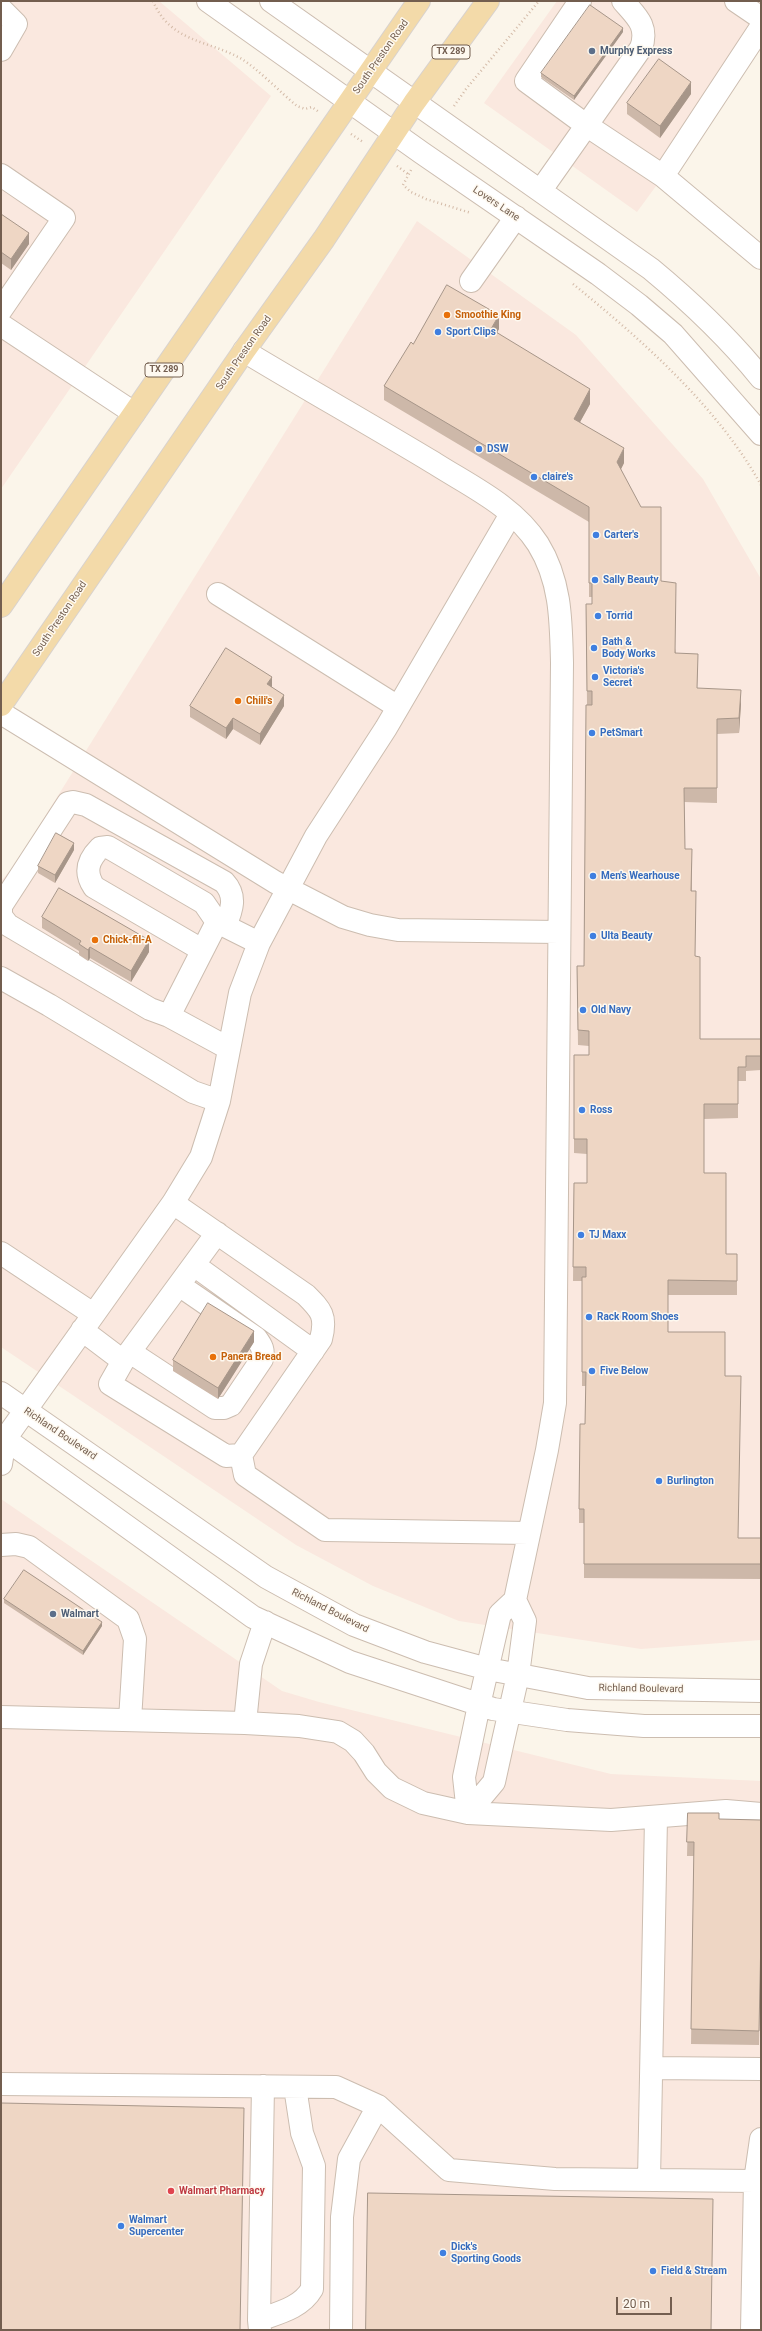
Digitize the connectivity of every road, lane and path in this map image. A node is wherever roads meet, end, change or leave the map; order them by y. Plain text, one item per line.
1 (153, 1) edge
2 (208, 1) edge
3 (271, 1) edge
4 (419, 1) edge
5 (488, 1) edge
6 (539, 1) edge
7 (580, 1) edge
8 (623, 1) edge
9 (736, 1) edge
10 (1, 8) edge
11 (761, 18) edge
12 (761, 26) edge
13 (1, 50) edge
14 (371, 72) junction
15 (460, 98) dead end
16 (350, 102) junction
17 (414, 103) junction
18 (335, 122) junction
19 (586, 126) junction
20 (394, 134) junction
21 (381, 155) junction
22 (1, 175) edge
23 (663, 176) junction
24 (541, 190) junction
25 (475, 214) dead end
26 (516, 218) junction
27 (761, 258) edge
28 (470, 281) dead end
29 (570, 281) dead end
30 (4, 298) edge
31 (1, 325) edge
32 (244, 351) junction
33 (761, 378) edge
34 (134, 413) junction
35 (761, 434) edge
36 (761, 485) edge
37 (511, 514) junction
38 (218, 594) dead end
39 (1, 606) edge
40 (1, 705) edge
41 (398, 707) junction
42 (1, 713) edge
43 (287, 889) junction
44 (221, 924) junction
45 (559, 932) junction
46 (259, 944) junction
47 (202, 950) junction
48 (1, 978) edge
49 (169, 1016) junction
50 (228, 1048) junction
51 (219, 1101) junction
52 (173, 1203) junction
53 (217, 1233) junction
54 (1, 1253) edge
55 (194, 1265) junction
56 (179, 1285) junction
57 (87, 1322) junction
58 (314, 1351) junction
59 (127, 1356) junction
60 (1, 1393) edge
61 (25, 1410) junction
62 (2, 1439) edge
63 (241, 1455) junction
64 (1, 1464) edge
65 (529, 1533) junction
66 (1, 1545) edge
67 (516, 1600) junction
68 (265, 1622) junction
69 (488, 1670) junction
70 (518, 1675) junction
71 (761, 1691) edge
72 (479, 1704) junction
73 (510, 1711) junction
74 (1, 1718) edge
75 (130, 1720) junction
76 (245, 1723) junction
77 (761, 1726) edge
78 (468, 1812) junction
79 (761, 1814) edge
80 (656, 1818) junction
81 (653, 2068) junction
82 (761, 2069) edge
83 (1, 2084) edge
84 (263, 2086) junction
85 (295, 2087) junction
86 (378, 2106) junction
87 (761, 2138) edge
88 (649, 2180) junction
89 (755, 2181) junction
90 (259, 2325) edge
91 (340, 2330) edge
92 (752, 2330) edge

1 - 18 path
2 - 16 street, Lovers Lane
3 - 14 street
4 - 14 main road, South Preston Road / TX 289
5 - 17 main road, South Preston Road / TX 289
6 - 15 path
7 - 19 street
8 - 19 street
9 - 11 street
10 - 13 street
12 - 23 street
14 - 16 main road, South Preston Road / TX 289
14 - 17 street
16 - 18 main road, South Preston Road / TX 289
16 - 20 street, Lovers Lane
17 - 20 main road, South Preston Road / TX 289
17 - 24 street
18 - 21 path
18 - 34 main road, South Preston Road / TX 289
19 - 23 street
19 - 24 street
20 - 21 main road, South Preston Road / TX 289
20 - 26 street, Lovers Lane
21 - 25 path
21 - 32 main road, South Preston Road / TX 289
22 - 30 street
23 - 27 street
24 - 33 street
26 - 28 street
26 - 35 street, Lovers Lane
29 - 36 path
31 - 34 street
32 - 37 street
32 - 40 main road, South Preston Road / TX 289
34 - 39 main road, South Preston Road / TX 289
37 - 41 street
37 - 45 street
38 - 41 street
41 - 43 street
42 - 43 street
43 - 45 street
43 - 46 street
44 - 46 street
44 - 47 street
44 - 47 street
44 - 49 street
45 - 65 street
46 - 50 street
47 - 49 street
48 - 51 street
49 - 50 street
50 - 51 street
51 - 52 street
52 - 53 street
52 - 57 street
53 - 55 street
53 - 58 street
54 - 57 street
55 - 56 street
55 - 58 street
56 - 59 street
56 - 59 street
57 - 59 street
57 - 61 street
58 - 63 street
59 - 63 street
60 - 61 street, Richland Boulevard
61 - 62 street
61 - 69 street, Richland Boulevard
62 - 64 street
62 - 68 street
63 - 65 street
65 - 67 street
66 - 75 street
67 - 69 street
67 - 70 street
68 - 72 street
68 - 76 street
69 - 70 street, Richland Boulevard
69 - 72 street
70 - 71 street, Richland Boulevard
70 - 73 street
72 - 73 street
72 - 78 street
73 - 77 street
73 - 78 street
74 - 75 street
75 - 76 street
76 - 78 street
78 - 80 street
79 - 80 street
80 - 81 street
81 - 82 street
81 - 88 street
83 - 84 street
84 - 85 street
84 - 90 street
85 - 86 street
85 - 90 street
86 - 88 street
86 - 91 street
87 - 89 street
88 - 89 street
89 - 92 street

